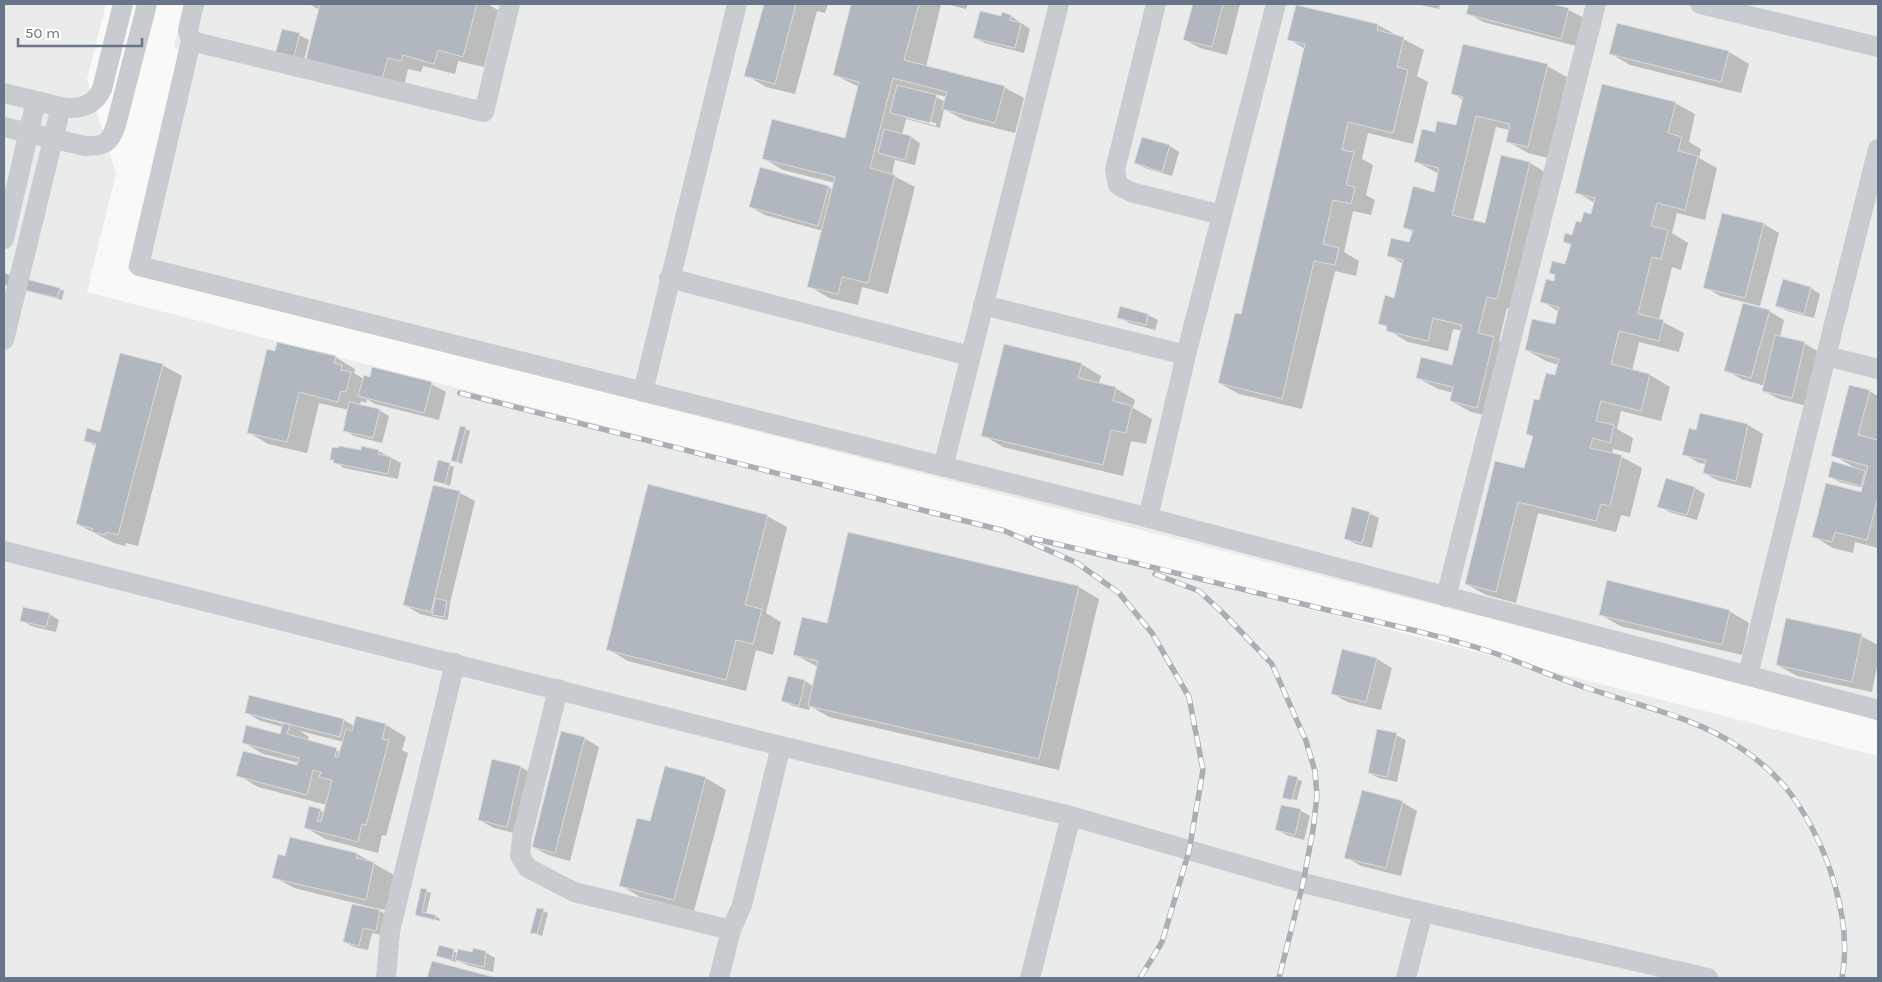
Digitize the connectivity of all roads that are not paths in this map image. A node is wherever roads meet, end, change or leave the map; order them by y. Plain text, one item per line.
1 (123, 4) edge
2 (147, 4) edge
3 (194, 4) edge
4 (510, 4) edge
5 (737, 4) edge
6 (1059, 4) edge
7 (1156, 4) edge
8 (1276, 4) edge
9 (1596, 4) edge
10 (1700, 4) edge
11 (191, 41) junction
12 (1878, 47) edge
13 (4, 93) edge
14 (36, 101) junction
15 (61, 108) junction
16 (4, 127) edge
17 (29, 133) junction
18 (53, 139) junction
19 (1878, 149) edge
20 (1222, 216) junction
21 (4, 239) edge
22 (669, 278) junction
23 (983, 305) junction
24 (4, 340) edge
25 (1186, 355) junction
26 (970, 356) junction
27 (1826, 356) junction
28 (1878, 369) edge
29 (643, 392) junction
30 (943, 467) junction
31 (1148, 518) junction
32 (4, 551) edge
33 (1446, 596) junction
34 (455, 663) junction
35 (1748, 675) junction
36 (558, 689) junction
37 (1878, 710) edge
38 (781, 746) junction
39 (1071, 816) junction
40 (1423, 912) junction
41 (730, 930) junction
42 (386, 978) edge
43 (719, 978) edge
44 (1030, 978) edge
45 (1406, 978) edge
46 (1708, 978) edge

1 - 15 street
2 - 18 street
3 - 11 street
4 - 11 street
5 - 22 street
6 - 23 street
7 - 20 street
8 - 20 street
9 - 33 street
10 - 12 street
11 - 29 street
13 - 14 street
14 - 15 street
14 - 17 street
15 - 18 street
16 - 17 street
17 - 18 street
17 - 21 street
18 - 24 street
19 - 27 street
20 - 25 street
22 - 26 street
22 - 29 street
23 - 25 street
23 - 26 street
25 - 31 street
26 - 30 street
27 - 28 street
27 - 35 street
29 - 30 street
30 - 31 street
31 - 33 street
32 - 34 street
33 - 35 street
34 - 36 street
34 - 42 street
35 - 37 street
36 - 38 street
36 - 41 street
38 - 39 street
38 - 41 street
39 - 40 street
39 - 44 street
40 - 45 street
40 - 46 street
41 - 43 street

